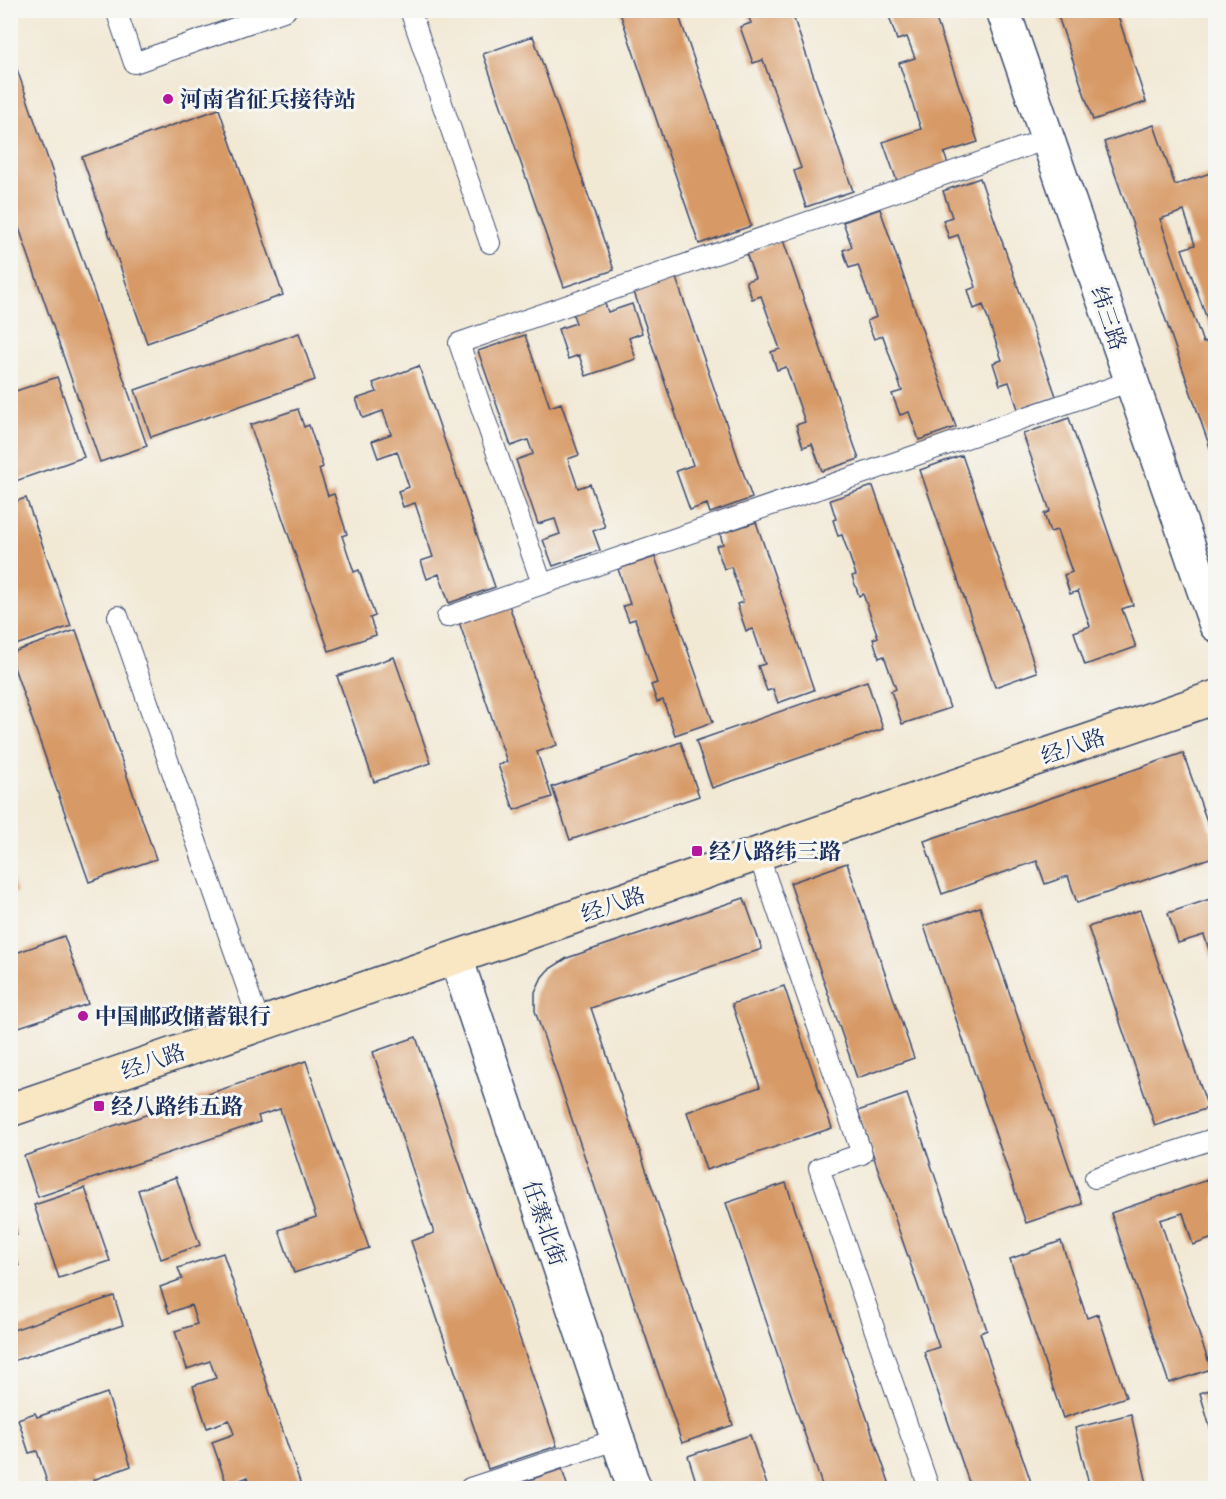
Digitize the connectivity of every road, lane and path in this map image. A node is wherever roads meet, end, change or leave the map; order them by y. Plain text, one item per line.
1 (116, 10) edge
2 (286, 10) edge
3 (410, 10) edge
4 (1003, 10) edge
5 (1047, 139) junction
6 (490, 243) dead end
7 (1131, 381) junction
8 (542, 584) junction
9 (118, 616) dead end
10 (447, 617) dead end
11 (1215, 625) edge
12 (1215, 697) edge
13 (758, 854) junction
14 (456, 958) junction
15 (260, 1025) junction
16 (10, 1110) edge
17 (1215, 1138) edge
18 (1095, 1178) dead end
19 (618, 1439) junction
20 (470, 1488) edge
21 (634, 1488) edge
22 (929, 1488) edge

1 - 2 lane
3 - 6 lane
4 - 5 street, 纬三路
5 - 7 street, 纬三路
5 - 8 lane
7 - 8 lane
7 - 11 street, 纬三路
8 - 10 lane
9 - 15 lane
12 - 13 street, 经八路
13 - 14 street, 经八路
13 - 22 lane
14 - 15 street, 经八路
14 - 19 street, 任寨北街
15 - 16 street, 经八路
17 - 18 lane
19 - 20 lane
19 - 21 street, 任寨北街

